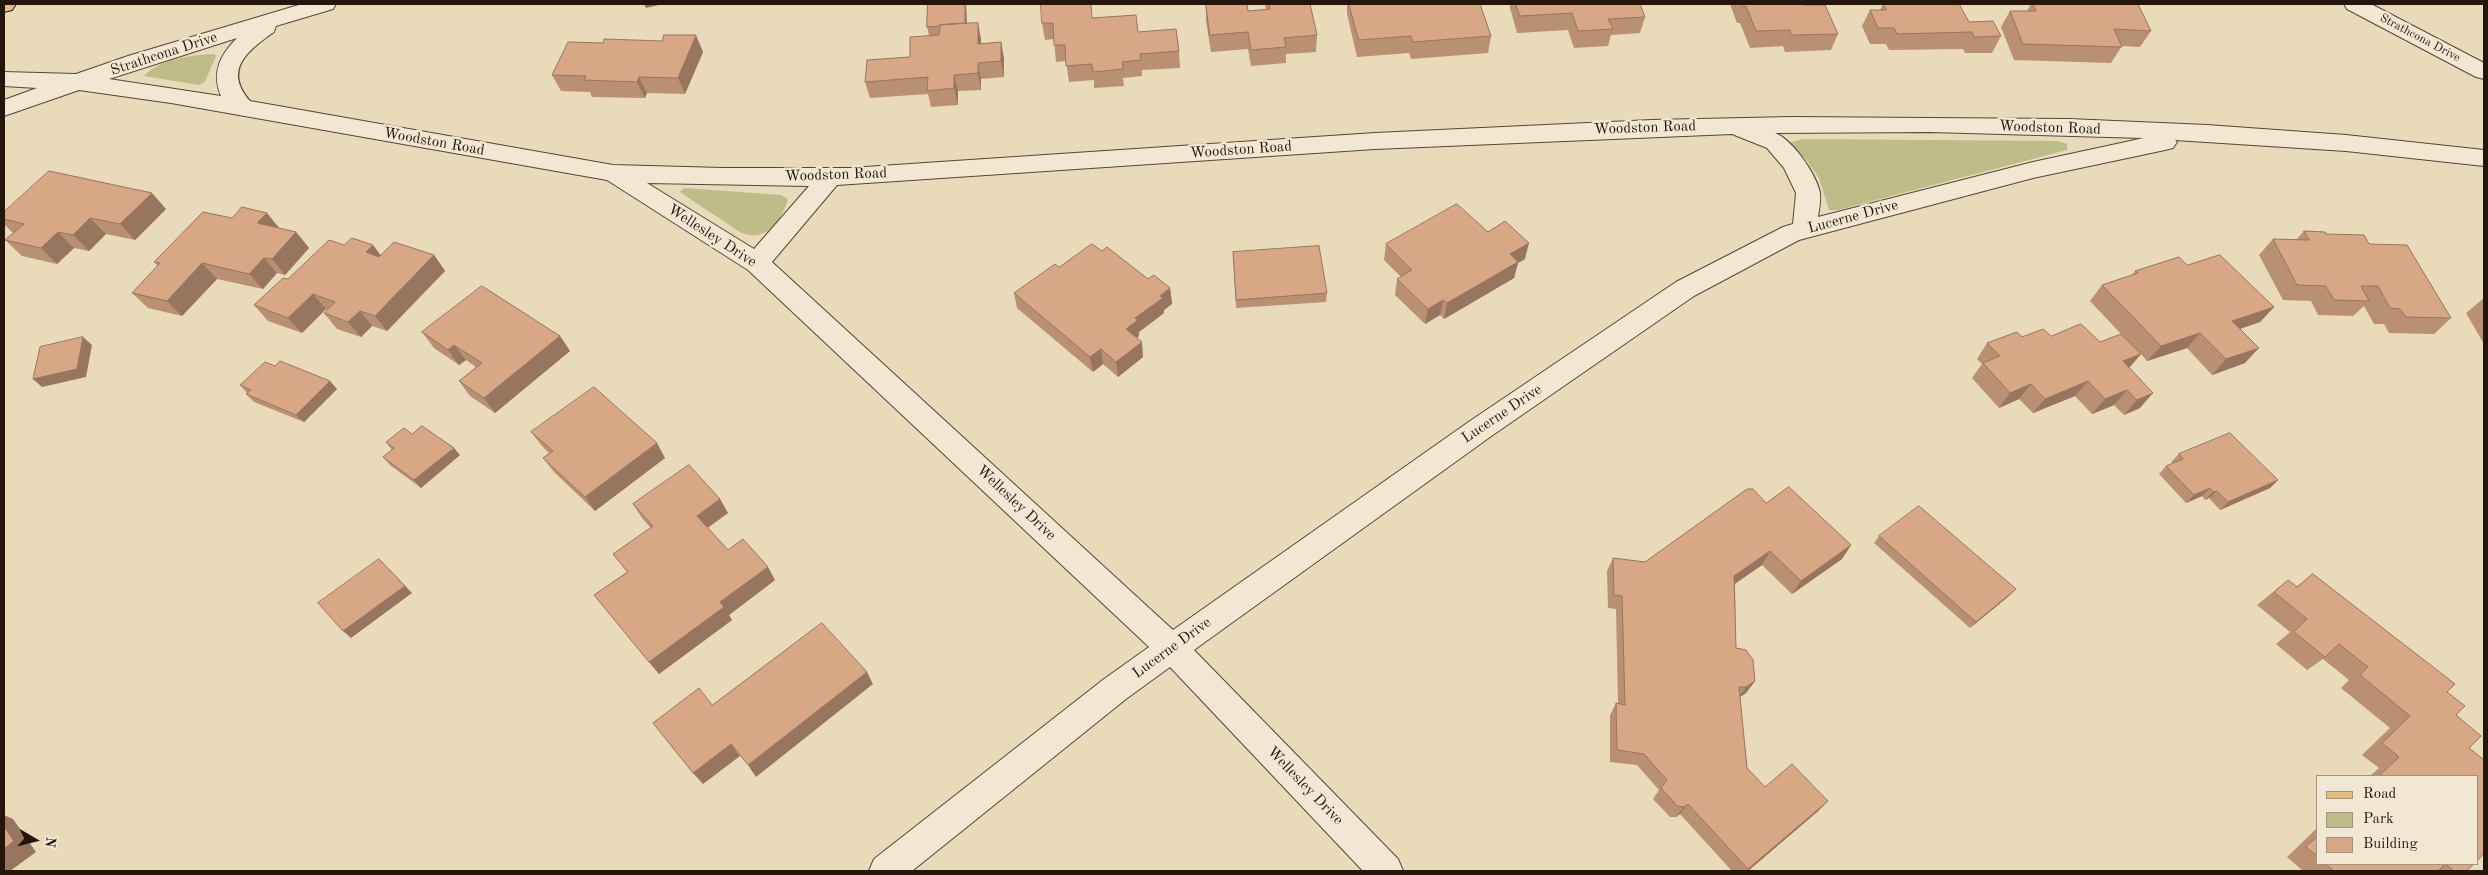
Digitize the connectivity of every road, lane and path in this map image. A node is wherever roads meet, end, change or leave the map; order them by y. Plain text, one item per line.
1 (326, 4) edge
2 (2355, 4) edge
3 (292, 14) junction
4 (2484, 72) edge
5 (4, 79) edge
6 (79, 82) junction
7 (4, 108) edge
8 (243, 108) junction
9 (1728, 126) junction
10 (2206, 134) junction
11 (2482, 155) edge
12 (613, 173) junction
13 (830, 177) junction
14 (1805, 230) junction
15 (758, 263) junction
16 (1172, 648) junction
17 (886, 871) edge
18 (1386, 871) edge

1 - 3 street, Strathcona Drive
2 - 4 street, Strathcona Drive
3 - 6 street, Strathcona Drive
3 - 8 street
5 - 6 street, Woodston Road
6 - 7 street, Strathcona Drive
6 - 8 street, Woodston Road
8 - 12 street, Woodston Road
9 - 10 street, Woodston Road
9 - 13 street, Woodston Road
9 - 14 street
10 - 11 street, Woodston Road
10 - 14 street, Lucerne Drive
12 - 13 street, Woodston Road
12 - 15 street, Wellesley Drive
13 - 15 street
14 - 16 street, Lucerne Drive
15 - 16 street, Wellesley Drive
16 - 17 street, Lucerne Drive
16 - 18 street, Wellesley Drive

